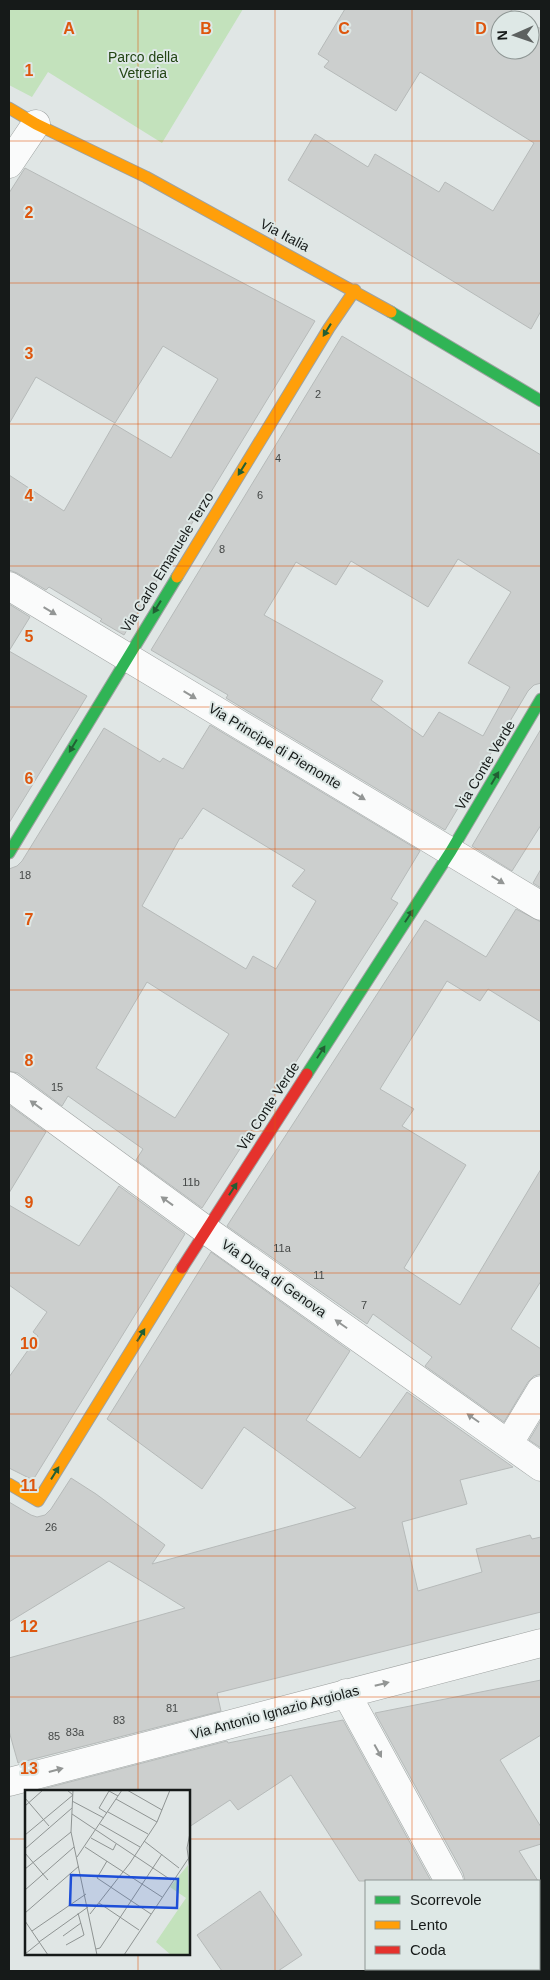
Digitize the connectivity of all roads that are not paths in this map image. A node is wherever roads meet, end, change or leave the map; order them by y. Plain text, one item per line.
1 (9, 108) edge
2 (36, 124) junction
3 (9, 164) edge
4 (354, 290) junction
5 (541, 401) edge
6 (9, 586) edge
7 (127, 657) junction
8 (541, 699) edge
9 (451, 851) junction
10 (9, 852) edge
11 (541, 906) edge
12 (9, 1086) edge
13 (206, 1230) junction
14 (541, 1390) edge
15 (509, 1443) junction
16 (541, 1467) edge
17 (9, 1484) edge
18 (541, 1643) edge
19 (346, 1693) junction
20 (9, 1782) edge
21 (448, 1880) edge

1 - 2 street, Via Italia
2 - 3 street
2 - 4 street, Via Italia
4 - 5 street, Via Italia
4 -> 7 street, Via Carlo Emanuele Terzo
6 -> 7 street, Via Principe di Piemonte
7 -> 9 street, Via Principe di Piemonte
7 -> 10 street, Via Carlo Emanuele Terzo
9 -> 8 street, Via Conte Verde
9 -> 11 street, Via Principe di Piemonte
13 -> 9 street, Via Conte Verde
13 -> 12 street, Via Duca di Genova
15 -> 13 street, Via Duca di Genova
17 -> 13 street, Via Conte Verde
14 - 15 street
15 - 16 street, Via Duca di Genova
19 -> 18 street, Via Antonio Ignazio Argiolas
20 -> 19 street, Via Antonio Ignazio Argiolas
19 -> 21 street

